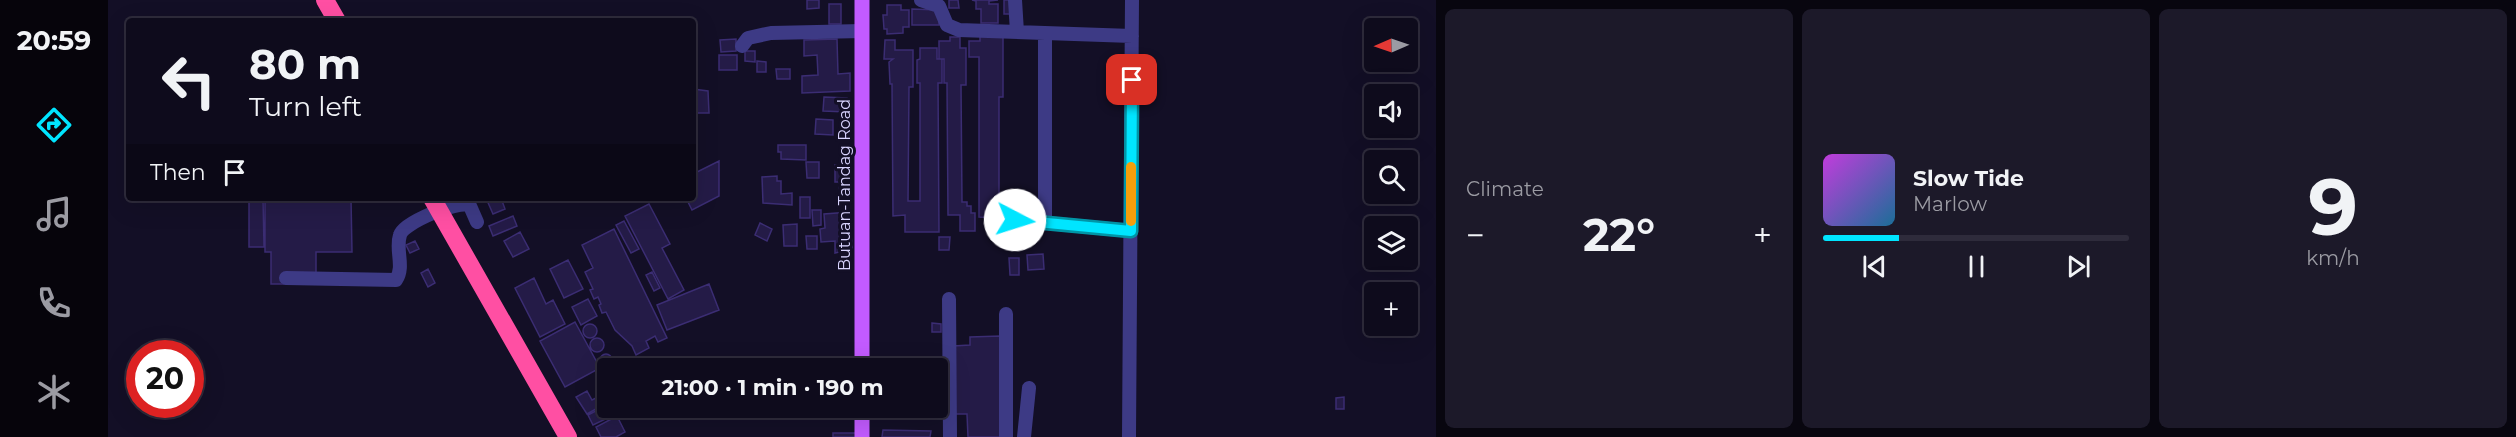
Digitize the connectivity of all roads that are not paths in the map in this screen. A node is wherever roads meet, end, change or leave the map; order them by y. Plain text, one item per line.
1 (325, 0) edge
2 (862, 0) edge
3 (921, 0) edge
4 (1015, 0) edge
5 (1132, 0) edge
6 (335, 18) edge
7 (862, 31) junction
8 (1017, 32) junction
9 (1045, 33) junction
10 (1132, 36) junction
11 (742, 46) dead end
12 (436, 204) edge
13 (1015, 220) dead end
14 (477, 222) dead end
15 (1045, 223) junction
16 (1131, 231) junction
17 (286, 278) dead end
18 (950, 299) dead end
19 (1006, 314) dead end
20 (862, 358) edge
21 (1029, 388) dead end
22 (862, 418) edge
23 (568, 437) edge
24 (862, 437) edge
25 (950, 437) edge
26 (1006, 437) edge
27 (1024, 437) edge
28 (1129, 437) edge

1 - 6 highway
2 - 7 main road, Butuan-Tandag Road
3 - 8 lane
4 - 8 lane
5 - 10 lane
7 - 11 lane
7 - 20 main road, Butuan-Tandag Road
8 - 9 lane
9 - 10 lane
9 - 15 lane
10 - 16 lane
12 - 14 lane
12 - 17 lane
12 - 23 highway
13 - 15 lane
15 - 16 lane
16 - 28 lane
18 - 25 lane
19 - 26 lane
21 - 27 lane
22 - 24 main road

